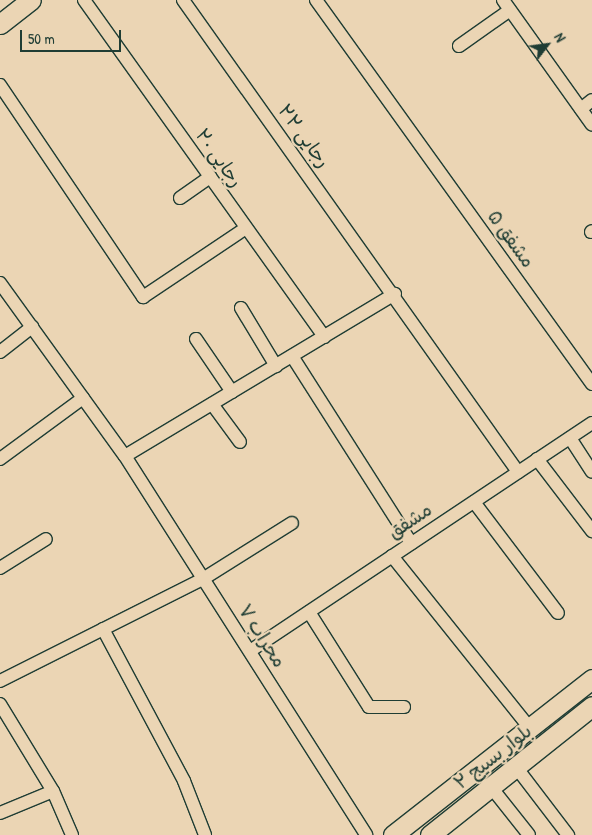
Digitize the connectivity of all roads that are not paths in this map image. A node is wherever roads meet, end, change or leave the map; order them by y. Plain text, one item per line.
1 (30, 0) edge
2 (84, 0) edge
3 (183, 0) edge
4 (316, 0) edge
5 (506, 5) edge
6 (0, 24) edge
7 (459, 46) dead end
8 (0, 85) edge
9 (592, 100) edge
10 (580, 109) junction
11 (592, 125) edge
12 (210, 177) junction
13 (180, 198) dead end
14 (246, 228) junction
15 (0, 283) edge
16 (395, 294) junction
17 (242, 308) dead end
18 (32, 327) junction
19 (324, 337) junction
20 (196, 338) dead end
21 (0, 352) edge
22 (292, 356) junction
23 (276, 366) junction
24 (592, 384) edge
25 (232, 392) junction
26 (83, 398) junction
27 (212, 404) junction
28 (592, 423) edge
29 (570, 438) junction
30 (240, 442) dead end
31 (125, 456) junction
32 (0, 459) edge
33 (537, 459) junction
34 (518, 472) junction
35 (592, 472) edge
36 (474, 502) junction
37 (292, 523) dead end
38 (592, 531) edge
39 (46, 538) dead end
40 (411, 544) junction
41 (392, 556) junction
42 (0, 568) edge
43 (203, 579) junction
44 (309, 612) junction
45 (558, 613) dead end
46 (103, 629) junction
47 (250, 652) junction
48 (592, 679) edge
49 (0, 681) edge
50 (0, 704) edge
51 (592, 706) edge
52 (404, 707) dead end
53 (530, 728) junction
54 (516, 767) junction
55 (491, 787) junction
56 (53, 792) junction
57 (0, 813) edge
58 (72, 835) edge
59 (206, 835) edge
60 (366, 835) edge
61 (393, 835) edge
62 (430, 835) edge
63 (529, 835) edge
64 (568, 835) edge

1 - 6 main road
2 - 12 street, رجایی ۲۰
3 - 16 street, رجایی ۲۲
4 - 24 street, مشفق ۵
5 - 7 street
5 - 10 street
8 - 14 street
9 - 10 street
10 - 11 street
12 - 13 street
12 - 14 street, رجایی ۲۰
14 - 19 street, رجایی ۲۰
15 - 18 street, محراب ۷
16 - 19 street
16 - 34 street, رجایی ۲۲
17 - 23 street
18 - 21 street
18 - 26 street, محراب ۷
19 - 22 street
20 - 25 street
22 - 23 street
22 - 40 street
23 - 25 street
25 - 27 street
26 - 31 street, محراب ۷
26 - 32 street
27 - 30 street
27 - 31 street
28 - 29 street, مشفق
29 - 33 street, مشفق
29 - 35 street
31 - 43 street, محراب ۷
33 - 34 street, مشفق
33 - 38 street
34 - 36 street, مشفق
36 - 40 street, مشفق
36 - 45 street
37 - 43 street
39 - 42 street
40 - 41 street, مشفق
41 - 44 street, مشفق
41 - 53 street
43 - 46 street
43 - 47 street, محراب ۷
44 - 47 street, مشفق
44 - 52 street
46 - 49 street
46 - 59 street
47 - 60 street, محراب ۷
48 - 53 main road, بلوار بسیج ۲
50 - 56 street
51 - 54 main road, بلوار بسیج ۲
53 - 61 main road, بلوار بسیج ۲
54 - 55 main road, بلوار بسیج ۲
54 - 64 street
55 - 62 main road, بلوار بسیج ۲
55 - 63 street
56 - 57 street
56 - 58 street

